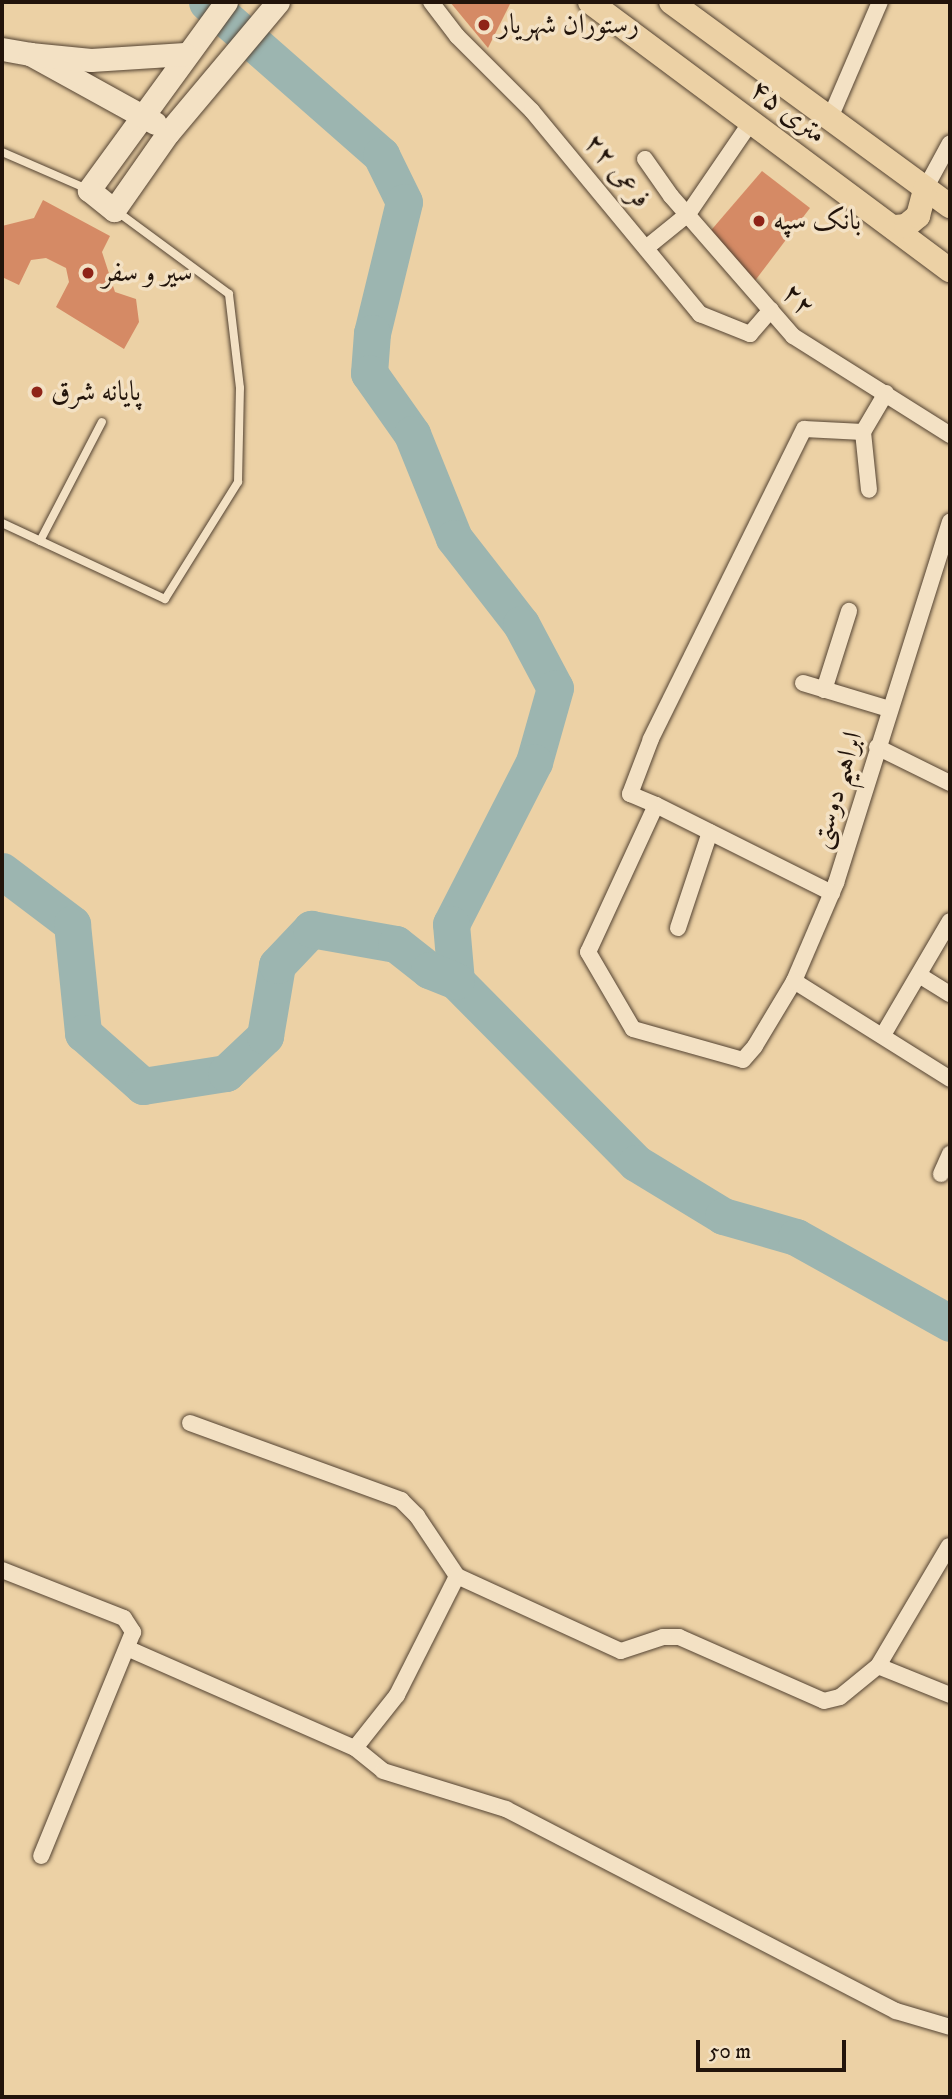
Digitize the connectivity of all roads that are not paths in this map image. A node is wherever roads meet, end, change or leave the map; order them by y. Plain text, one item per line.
1 (226, 2) edge
2 (431, 2) edge
3 (590, 2) edge
4 (671, 2) edge
5 (880, 2) edge
6 (273, 8) edge
7 (2, 49) edge
8 (30, 54) junction
9 (185, 54) junction
10 (143, 114) junction
11 (830, 118) junction
12 (751, 122) junction
13 (168, 133) junction
14 (950, 143) edge
15 (2, 152) edge
16 (645, 159) dead end
17 (925, 189) junction
18 (89, 190) junction
19 (950, 206) edge
20 (114, 210) junction
21 (688, 214) junction
22 (895, 227) junction
23 (950, 242) edge
24 (646, 248) junction
25 (950, 269) edge
26 (771, 310) junction
27 (886, 393) junction
28 (102, 422) dead end
29 (863, 432) junction
30 (950, 435) edge
31 (869, 491) dead end
32 (950, 522) edge
33 (2, 523) edge
34 (40, 541) junction
35 (849, 611) dead end
36 (803, 683) dead end
37 (824, 690) junction
38 (889, 709) junction
39 (877, 747) junction
40 (950, 783) edge
41 (656, 805) junction
42 (710, 832) junction
43 (832, 893) junction
44 (950, 921) edge
45 (678, 928) dead end
46 (919, 975) junction
47 (794, 981) junction
48 (950, 994) edge
49 (883, 1035) junction
50 (950, 1079) edge
51 (950, 1154) edge
52 (941, 1174) dead end
53 (190, 1423) dead end
54 (949, 1546) edge
55 (2, 1570) edge
56 (457, 1576) junction
57 (130, 1649) junction
58 (878, 1666) junction
59 (950, 1695) edge
60 (355, 1748) junction
61 (41, 1856) dead end
62 (950, 2027) edge

1 - 9 street
2 - 24 street, فرعی ۲۲
3 - 12 main road, ۴۵ متری
4 - 11 main road, ۴۵ متری
5 - 11 street
6 - 13 street
7 - 8 street
8 - 9 street
8 - 10 street
9 - 10 street
10 - 13 street
10 - 18 street
11 - 17 main road, ۴۵ متری
12 - 21 street
12 - 22 main road, ۴۵ متری
13 - 20 street
14 - 17 street
15 - 18 lane
16 - 21 street, ۲۲
17 - 19 main road, ۴۵ متری
17 - 22 main road
18 - 20 street
20 - 34 lane
21 - 24 street
21 - 26 street, ۲۲
22 - 25 main road, ۴۵ متری
23 - 25 main road
24 - 26 street, فرعی ۲۲
26 - 27 street, ۲۲
27 - 29 street
27 - 30 street, ۲۲
28 - 34 lane
29 - 31 street
29 - 41 street
32 - 38 street, ابراهیم دوستی
33 - 34 lane
35 - 37 street
36 - 37 street
37 - 38 street
38 - 39 street, ابراهیم دوستی
39 - 40 street
39 - 43 street, ابراهیم دوستی
41 - 42 street
41 - 47 street, ابراهیم دوستی
42 - 43 street
42 - 45 street
43 - 47 street, ابراهیم دوستی
44 - 46 street
46 - 48 street
46 - 49 street
47 - 49 street
49 - 50 street
51 - 52 street
53 - 56 street
54 - 58 street
55 - 57 street
56 - 58 street
56 - 60 street
57 - 60 street
57 - 61 street
58 - 59 street
60 - 62 street

